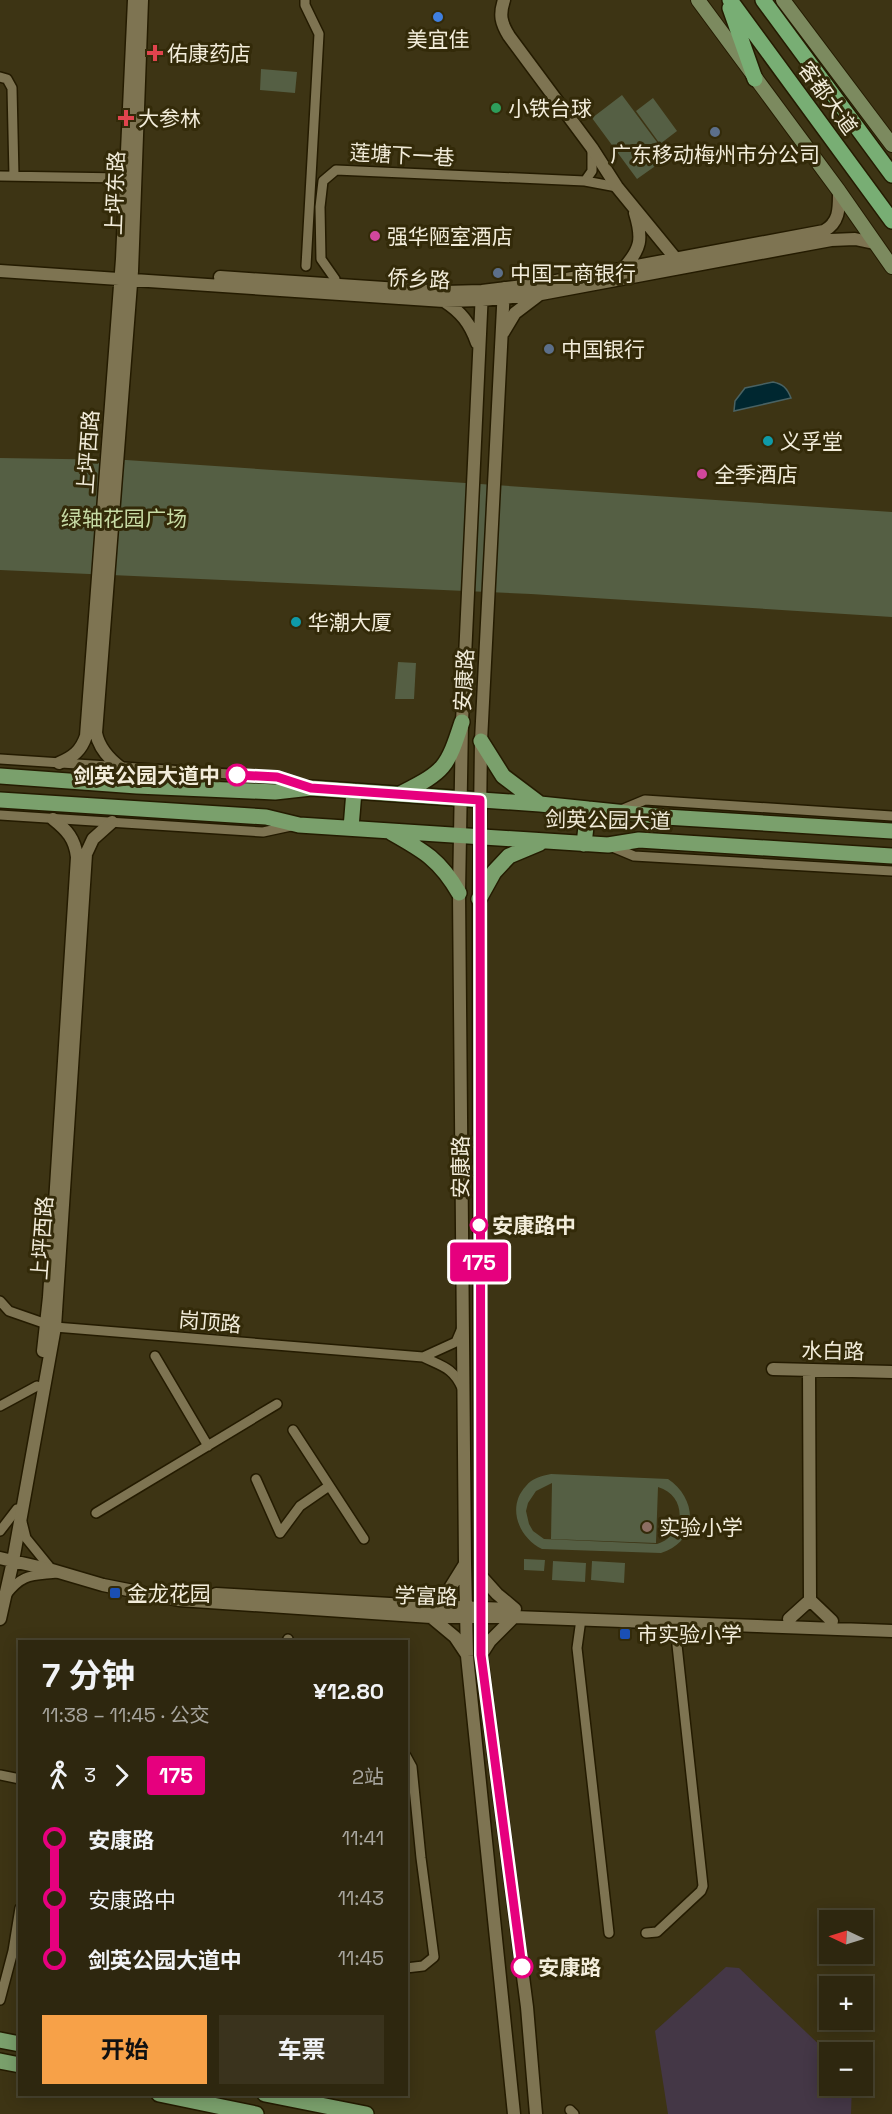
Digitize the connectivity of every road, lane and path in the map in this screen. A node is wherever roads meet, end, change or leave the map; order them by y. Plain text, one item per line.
1 (134, 0) edge
2 (142, 0) edge
3 (305, 0) edge
4 (504, 0) edge
5 (698, 0) edge
6 (729, 0) edge
7 (764, 0) edge
8 (783, 0) edge
9 (0, 76) edge
10 (755, 79) junction
11 (892, 145) edge
12 (592, 148) junction
13 (892, 175) edge
14 (0, 176) edge
15 (14, 176) junction
16 (123, 178) dead end
17 (585, 181) junction
18 (617, 187) junction
19 (839, 191) junction
20 (632, 206) junction
21 (892, 221) edge
22 (827, 235) junction
23 (874, 243) junction
24 (676, 259) junction
25 (0, 263) edge
26 (306, 266) dead end
27 (892, 267) edge
28 (623, 269) junction
29 (0, 271) edge
30 (126, 275) junction
31 (335, 279) dead end
32 (503, 293) junction
33 (541, 294) junction
34 (482, 295) junction
35 (444, 301) junction
36 (501, 337) junction
37 (479, 353) junction
38 (500, 361) junction
39 (462, 722) junction
40 (91, 735) junction
41 (481, 741) junction
42 (0, 759) edge
43 (59, 763) junction
44 (121, 768) junction
45 (0, 776) edge
46 (311, 788) junction
47 (354, 791) junction
48 (401, 794) junction
49 (460, 798) junction
50 (0, 800) edge
51 (480, 800) junction
52 (540, 804) junction
53 (588, 809) junction
54 (616, 811) junction
55 (0, 815) edge
56 (892, 816) edge
57 (53, 819) junction
58 (112, 822) junction
59 (298, 825) junction
60 (351, 828) junction
61 (387, 830) junction
62 (892, 831) edge
63 (460, 835) junction
64 (480, 836) junction
65 (547, 841) junction
66 (584, 844) junction
67 (608, 846) junction
68 (81, 855) junction
69 (892, 856) edge
70 (892, 872) edge
71 (459, 893) junction
72 (479, 899) junction
73 (0, 1301) edge
74 (51, 1325) junction
75 (463, 1327) junction
76 (155, 1356) dead end
77 (423, 1357) junction
78 (773, 1369) dead end
79 (809, 1370) junction
80 (892, 1372) edge
81 (38, 1386) junction
82 (464, 1391) junction
83 (277, 1404) dead end
84 (0, 1406) edge
85 (293, 1430) dead end
86 (208, 1446) junction
87 (256, 1479) dead end
88 (329, 1486) junction
89 (19, 1513) junction
90 (96, 1513) dead end
91 (465, 1525) junction
92 (480, 1525) junction
93 (0, 1531) edge
94 (364, 1539) dead end
95 (9, 1558) edge
96 (465, 1563) junction
97 (55, 1571) junction
98 (480, 1575) junction
99 (2, 1597) edge
100 (810, 1600) junction
101 (480, 1608) junction
102 (428, 1612) junction
103 (466, 1612) junction
104 (514, 1613) junction
105 (0, 1619) edge
106 (581, 1619) junction
107 (789, 1619) junction
108 (831, 1621) junction
109 (679, 1623) junction
110 (892, 1623) edge
111 (892, 1631) edge
112 (481, 1655) junction
113 (467, 1656) junction
114 (408, 1760) edge
115 (0, 1775) edge
116 (18, 1779) edge
117 (18, 1920) edge
118 (609, 1933) dead end
119 (646, 1933) dead end
120 (408, 1968) edge
121 (0, 2000) edge
122 (0, 2040) edge
123 (18, 2044) edge
124 (0, 2061) edge
125 (18, 2065) edge
126 (169, 2096) edge
127 (287, 2096) edge
128 (256, 2114) edge
129 (366, 2114) edge
130 (514, 2114) edge
131 (536, 2114) edge

1 - 30 street, 上坪东路
2 - 30 street, 上坪东路
3 - 26 street
4 - 12 street
5 - 10 main road
6 - 10 highway
6 - 21 highway, 客都大道
7 - 13 highway, 客都大道
8 - 11 main road
9 - 15 street
10 - 19 main road
12 - 17 street
12 - 18 street
14 - 15 street
15 - 16 street
17 - 18 street, 莲塘下一巷
17 - 31 street, 莲塘下一巷
18 - 20 street
19 - 22 street
19 - 23 main road
20 - 24 street
20 - 28 street
22 - 23 street
22 - 24 street, 侨乡路
22 - 33 street, 侨乡路
23 - 27 main road
24 - 28 street, 侨乡路
25 - 30 street, 侨乡路
28 - 32 street, 侨乡路
29 - 30 street, 侨乡路
30 - 34 street, 侨乡路
30 - 35 street, 侨乡路
30 - 40 street, 上坪西路
32 - 33 street, 侨乡路
32 - 34 street, 侨乡路
32 - 36 street, 安康路
33 - 36 street
34 - 35 street, 侨乡路
34 - 37 street, 安康路
35 - 37 street
36 - 38 street, 安康路
37 - 38 street
37 - 39 street, 安康路
38 - 41 street, 安康路
39 - 48 main road
39 - 49 street, 安康路
40 - 43 street
40 - 44 street
41 - 51 street, 安康路
41 - 52 main road
42 - 43 street
43 - 44 street
44 - 46 street
45 - 46 main road, 剑英公园大道
46 - 47 main road, 剑英公园大道
47 - 48 main road, 剑英公园大道
47 - 60 main road
48 - 49 main road, 剑英公园大道
49 - 51 main road, 剑英公园大道
49 - 63 street, 安康路
50 - 59 main road, 剑英公园大道
51 - 52 main road, 剑英公园大道
51 - 64 street, 安康路
52 - 53 main road, 剑英公园大道
53 - 54 main road, 剑英公园大道
53 - 66 main road
54 - 56 street
54 - 62 main road, 剑英公园大道
55 - 57 street
57 - 58 street
57 - 68 street
58 - 59 street
58 - 68 street
59 - 60 main road, 剑英公园大道
60 - 61 main road, 剑英公园大道
61 - 63 main road, 剑英公园大道
61 - 71 main road
63 - 64 main road, 剑英公园大道
63 - 71 street, 安康路
64 - 65 main road, 剑英公园大道
64 - 72 street, 安康路
65 - 66 main road, 剑英公园大道
65 - 72 main road
66 - 67 main road, 剑英公园大道
67 - 69 main road, 剑英公园大道
67 - 70 street
68 - 74 street, 上坪西路
71 - 75 street, 安康路
72 - 92 street, 安康路
73 - 74 street, 岗顶路
74 - 77 street, 岗顶路
74 - 81 street, 上坪西路
74 - 89 street, 上坪西路
75 - 77 street
75 - 82 street, 安康路
76 - 86 street
77 - 82 street
78 - 79 street, 水白路
79 - 80 street, 水白路
79 - 100 street
81 - 84 street
81 - 89 street, 上坪西路
82 - 91 street, 安康路
83 - 86 street
85 - 88 street
86 - 90 street
87 - 88 street
88 - 94 street
89 - 93 street
89 - 95 street, 上坪西路
89 - 97 street
91 - 92 street
91 - 96 street, 安康路
92 - 98 street, 安康路
95 - 97 street, 学富路
95 - 99 street, 上坪西路
95 - 102 street, 学富路
96 - 102 street
96 - 103 street, 安康路
97 - 99 street
97 - 102 street, 学富路
98 - 101 street, 安康路
98 - 104 street
99 - 105 street, 上坪西路
100 - 107 street
100 - 108 street
101 - 103 street, 学富路
101 - 104 street, 学富路
101 - 112 street, 安康路
102 - 103 street, 学富路
102 - 113 street
103 - 104 street, 学富路
103 - 113 street, 安康路
104 - 106 street, 学富路
104 - 107 street, 学富路
104 - 112 street
106 - 109 street, 学富路
106 - 118 street
107 - 108 street, 学富路
108 - 110 street, 学富路
109 - 111 street, 学富路
109 - 119 street
112 - 131 street, 安康路
113 - 130 street, 安康路
114 - 120 street
115 - 116 street
117 - 121 street
122 - 123 main road
124 - 125 main road
126 - 128 main road
127 - 129 main road

